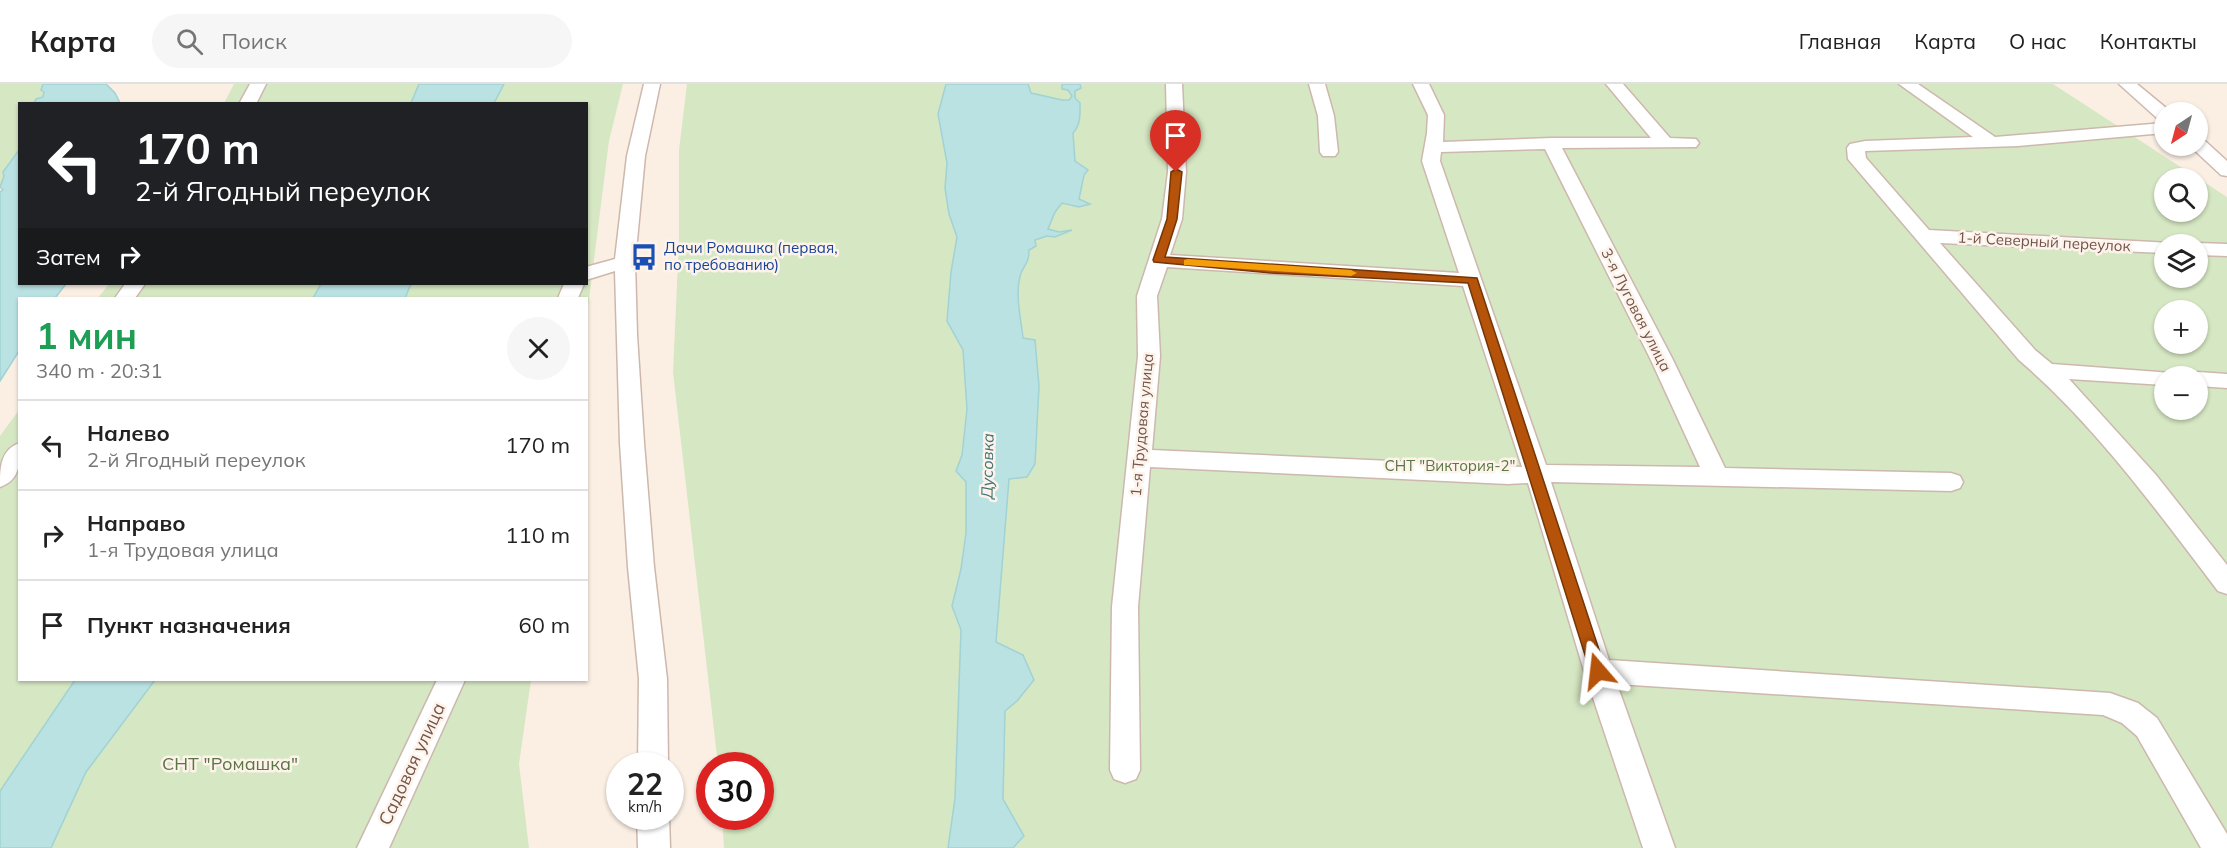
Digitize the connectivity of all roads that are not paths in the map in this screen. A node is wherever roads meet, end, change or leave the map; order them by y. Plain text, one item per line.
1 (258, 84) edge
2 (652, 84) edge
3 (1174, 84) edge
4 (1317, 84) edge
5 (1421, 84) edge
6 (1614, 84) edge
7 (1907, 84) edge
8 (2127, 84) edge
9 (248, 102) edge
10 (2154, 107) edge
11 (2154, 129) edge
12 (1665, 142) junction
13 (1990, 142) junction
14 (1551, 143) junction
15 (1690, 143) dead end
16 (1433, 146) junction
17 (1329, 152) dead end
18 (2208, 153) edge
19 (2227, 171) edge
20 (1923, 236) junction
21 (2154, 247) edge
22 (2208, 249) edge
23 (2227, 250) edge
24 (1158, 260) junction
25 (625, 262) junction
26 (588, 273) edge
27 (1473, 280) junction
28 (2047, 370) junction
29 (2154, 377) edge
30 (2208, 380) edge
31 (2227, 381) edge
32 (18, 453) edge
33 (1139, 458) junction
34 (1537, 474) junction
35 (1717, 477) junction
36 (0, 478) edge
37 (1951, 482) dead end
38 (2227, 584) edge
39 (1598, 671) junction
40 (451, 681) edge
41 (653, 752) edge
42 (1125, 770) dead end
43 (653, 830) edge
44 (373, 848) edge
45 (654, 848) edge
46 (1659, 848) edge
47 (2218, 848) edge

1 - 9 street
2 - 25 street
3 - 24 street, 1-я Трудовая улица
4 - 17 street
5 - 16 street
6 - 12 street
7 - 13 street
8 - 10 street
11 - 13 street
12 - 14 street
12 - 15 street
13 - 20 street
14 - 16 street
14 - 35 street, 3-я Луговая улица
16 - 27 street
18 - 19 street
20 - 21 street, 1-й Северный переулок
20 - 28 street
22 - 23 street
24 - 27 street
24 - 33 street, 1-я Трудовая улица
25 - 26 street
25 - 41 street
27 - 34 street
28 - 29 street
28 - 38 street
30 - 31 street
32 - 36 street
33 - 34 street
33 - 42 street, 1-я Трудовая улица
34 - 35 street
34 - 39 street
35 - 37 street
39 - 46 street
39 - 47 street
40 - 44 street, Садовая улица
43 - 45 street

